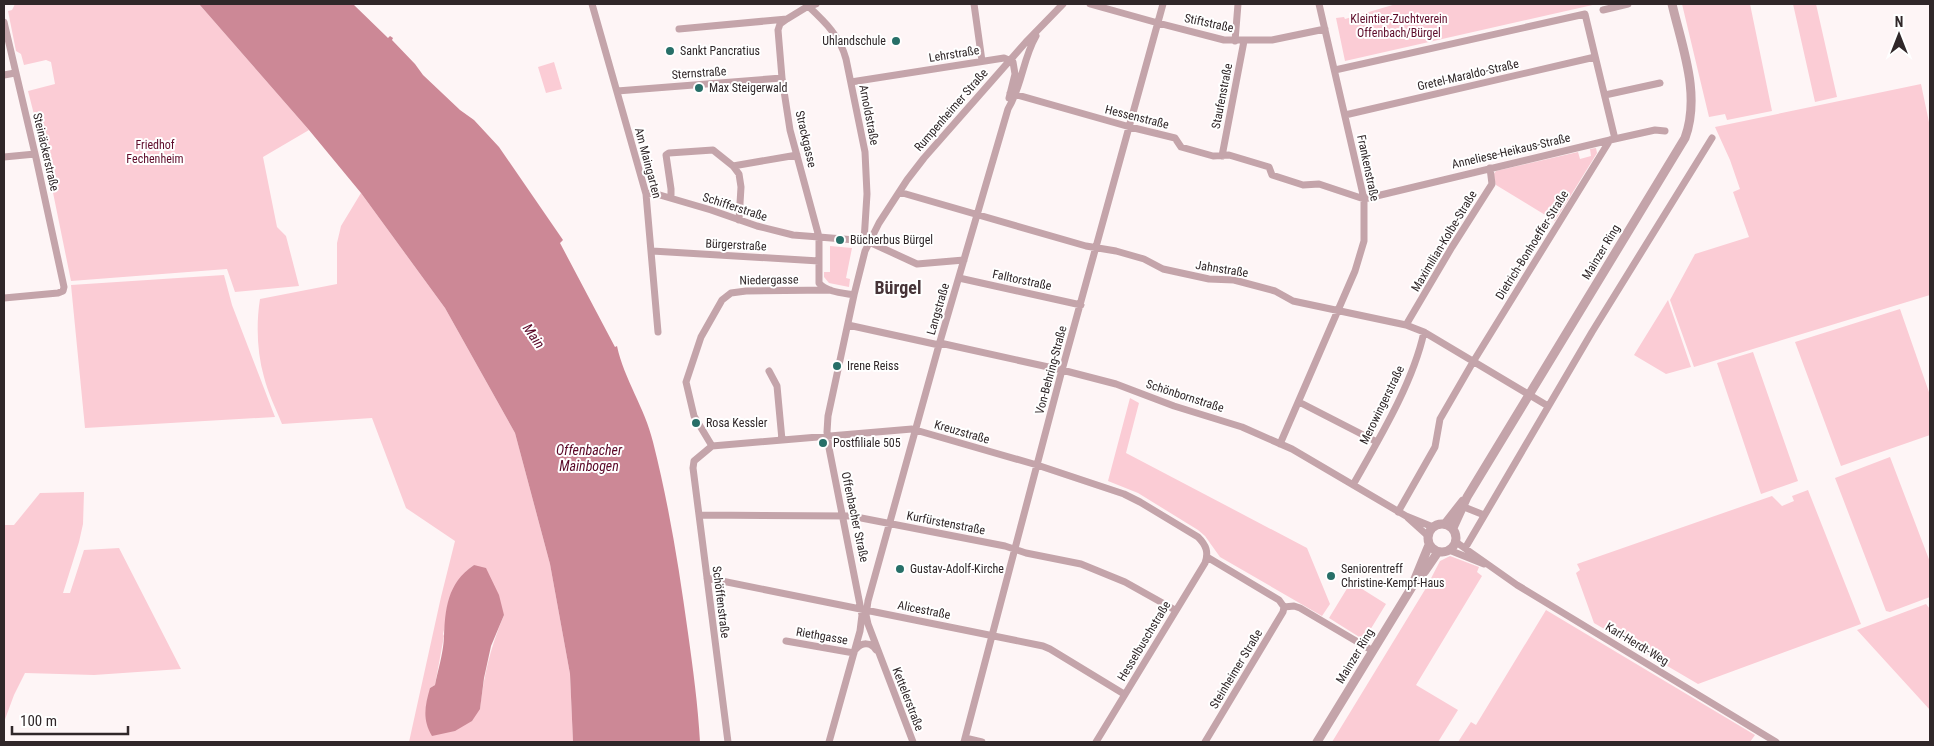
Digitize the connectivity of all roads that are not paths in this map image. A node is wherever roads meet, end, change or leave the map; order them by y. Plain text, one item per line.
1 (592, 4) edge
2 (816, 4) edge
3 (974, 4) edge
4 (1063, 4) edge
5 (1090, 4) edge
6 (1164, 4) edge
7 (1238, 4) edge
8 (1319, 4) edge
9 (1628, 4) edge
10 (1672, 4) edge
11 (806, 6) edge
12 (1603, 10) dead end
13 (788, 19) junction
14 (1048, 20) junction
15 (4, 22) edge
16 (1158, 23) junction
17 (679, 29) dead end
18 (1325, 29) junction
19 (1235, 41) junction
20 (1244, 41) junction
21 (1595, 57) junction
22 (1010, 60) junction
23 (982, 61) junction
24 (1335, 70) junction
25 (15, 73) junction
26 (4, 75) edge
27 (782, 78) junction
28 (851, 82) junction
29 (1660, 83) dead end
30 (617, 91) junction
31 (1013, 94) junction
32 (1605, 95) junction
33 (1345, 115) junction
34 (1130, 127) junction
35 (1664, 131) dead end
36 (1712, 138) dead end
37 (1612, 139) junction
38 (35, 154) junction
39 (797, 155) junction
40 (1222, 156) junction
41 (4, 157) edge
42 (733, 166) junction
43 (1490, 168) junction
44 (899, 192) junction
45 (646, 194) junction
46 (671, 198) junction
47 (1364, 199) junction
48 (977, 215) junction
49 (739, 220) junction
50 (819, 237) junction
51 (867, 241) junction
52 (1096, 248) junction
53 (652, 251) junction
54 (964, 260) junction
55 (819, 261) junction
56 (958, 278) junction
57 (830, 290) junction
58 (854, 295) junction
59 (4, 298) edge
60 (1081, 305) junction
61 (1338, 310) junction
62 (848, 325) junction
63 (1406, 325) junction
64 (658, 332) dead end
65 (1424, 332) junction
66 (940, 344) junction
67 (1472, 362) junction
68 (1062, 370) junction
69 (770, 371) dead end
70 (1529, 395) junction
71 (1299, 402) junction
72 (1548, 406) junction
73 (916, 430) junction
74 (828, 436) junction
75 (782, 440) junction
76 (1377, 442) junction
77 (1280, 444) junction
78 (712, 446) junction
79 (1037, 465) junction
80 (1353, 485) junction
81 (1467, 497) junction
82 (1464, 507) junction
83 (1398, 512) junction
84 (699, 515) junction
85 (1484, 515) junction
86 (843, 516) junction
87 (1406, 516) junction
88 (889, 524) junction
89 (1433, 526) junction
90 (1449, 526) junction
91 (1429, 540) junction
92 (1456, 542) junction
93 (1467, 544) dead end
94 (1015, 549) junction
95 (1449, 550) junction
96 (1438, 552) junction
97 (1207, 554) junction
98 (1487, 565) junction
99 (707, 578) junction
100 (1415, 582) junction
101 (872, 583) junction
102 (857, 586) junction
103 (1284, 607) junction
104 (864, 610) junction
105 (1175, 610) junction
106 (993, 636) junction
107 (786, 641) dead end
108 (1373, 651) junction
109 (855, 652) junction
110 (883, 663) junction
111 (1124, 694) junction
112 (965, 740) edge
113 (728, 742) edge
114 (829, 742) edge
115 (913, 742) edge
116 (982, 742) edge
117 (1096, 742) edge
118 (1205, 742) edge
119 (1317, 742) edge
120 (1776, 742) edge

1 - 30 street, Am Maingarten
2 - 11 street
3 - 23 street
4 - 14 street, Rumpenheimer Straße
5 - 16 street, Stiftstraße
6 - 16 street, Von-Behring-Straße
7 - 19 street
8 - 18 street, Frankenstraße
9 - 12 street
10 - 70 street, Mainzer Ring
11 - 13 street
11 - 28 street, Arnoldstraße
13 - 17 street
13 - 27 street, Strackgasse
14 - 22 street, Rumpenheimer Straße
14 - 31 street, Langstraße
15 - 25 street, Steinäckerstraße
16 - 19 street, Stiftstraße
16 - 34 street, Von-Behring-Straße
18 - 20 street, Stiftstraße
18 - 24 street, Frankenstraße
19 - 20 street, Stiftstraße
20 - 40 street, Staufenstraße
21 - 24 street
21 - 32 street
21 - 33 street, Gretel-Maraldo-Straße
22 - 23 street, Lehrstraße
22 - 31 street
22 - 44 street, Rumpenheimer Straße
23 - 28 street, Lehrstraße
24 - 33 street, Frankenstraße
25 - 26 street
25 - 38 street, Steinäckerstraße
27 - 30 street, Sternstraße
27 - 39 street, Strackgasse
28 - 51 street, Arnoldstraße
29 - 32 street
30 - 45 street, Am Maingarten
31 - 34 street, Hessenstraße
31 - 48 street, Langstraße
32 - 37 street
33 - 47 street, Frankenstraße
34 - 40 street, Hessenstraße
34 - 52 street, Von-Behring-Straße
35 - 37 street, Anneliese-Heikaus-Straße
36 - 72 street
37 - 43 street, Anneliese-Heikaus-Straße
37 - 67 street, Dietrich-Bonhoeffer-Straße
38 - 41 street
38 - 59 street, Steinäckerstraße
39 - 42 street
39 - 50 street, Strackgasse
40 - 47 street, Hessenstraße
42 - 46 street
42 - 49 street
43 - 47 street, Anneliese-Heikaus-Straße
43 - 63 street, Maximilian-Kolbe-Straße
44 - 48 street, Jahnstraße
44 - 51 street, Rumpenheimer Straße
45 - 46 street, Schifferstraße
45 - 53 street, Am Maingarten
46 - 49 street, Schifferstraße
47 - 61 street, Frankenstraße
48 - 52 street, Jahnstraße
48 - 54 street, Langstraße
49 - 50 street, Schifferstraße
50 - 51 street, Schifferstraße
50 - 55 street, Strackgasse
51 - 54 street
51 - 58 street, Offenbacher Straße
52 - 60 street, Von-Behring-Straße
52 - 61 street, Jahnstraße
53 - 55 street, Bürgerstraße
53 - 64 street, Am Maingarten
54 - 56 street, Langstraße
55 - 57 street, Strackgasse
56 - 60 street, Falltorstraße
56 - 66 street, Langstraße
57 - 58 street, Niedergasse
57 - 78 street, Niedergasse
58 - 62 street, Offenbacher Straße
60 - 68 street, Von-Behring-Straße
61 - 63 street, Jahnstraße
61 - 71 street, Frankenstraße
62 - 66 street, Schönbornstraße
62 - 74 street, Offenbacher Straße
63 - 65 street, Jahnstraße
65 - 67 street, Jahnstraße
65 - 76 street, Merowingerstraße
66 - 68 street, Schönbornstraße
66 - 73 street, Langstraße
67 - 70 street, Jahnstraße
67 - 83 street, Dietrich-Bonhoeffer-Straße
68 - 77 street, Schönbornstraße
68 - 79 street, Von-Behring-Straße
69 - 75 street
70 - 72 street, Jahnstraße
70 - 81 street, Mainzer Ring
71 - 76 street
71 - 77 street, Frankenstraße
72 - 85 street
73 - 74 street, Kreuzstraße
73 - 79 street, Kreuzstraße
73 - 88 street, Langstraße
74 - 75 street, Kreuzstraße
74 - 86 street, Offenbacher Straße
75 - 78 street, Kreuzstraße
76 - 80 street, Merowingerstraße
77 - 80 street, Schönbornstraße
78 - 84 street, Schöffenstraße
79 - 94 street, Von-Behring-Straße
79 - 97 street, Kreuzstraße
80 - 83 street, Schönbornstraße
81 - 82 street, Mainzer Ring
81 - 90 street, Mainzer Ring
82 - 85 street
82 - 90 street, Mainzer Ring
83 - 87 street, Schönbornstraße
84 - 86 street, Kurfürstenstraße
84 - 99 street, Schöffenstraße
85 - 93 street
86 - 88 street, Kurfürstenstraße
86 - 102 street, Offenbacher Straße
87 - 89 street, Schönbornstraße
87 - 91 street, Schönbornstraße
88 - 94 street, Kurfürstenstraße
88 - 101 street, Langstraße
89 - 90 street
89 - 91 street
90 - 92 street
91 - 96 street
91 - 100 street, Mainzer Ring
92 - 95 street
92 - 98 street, Karl-Herdt-Weg
94 - 105 street, Kurfürstenstraße
94 - 106 street, Von-Behring-Straße
95 - 96 street
95 - 98 street, Karl-Herdt-Weg
96 - 100 street, Mainzer Ring
97 - 103 street
97 - 105 street, Hesselbuschstraße
98 - 120 street, Karl-Herdt-Weg
99 - 104 street, Alicestraße
99 - 113 street, Schöffenstraße
100 - 108 street, Mainzer Ring
101 - 102 street
101 - 104 street, Langstraße
102 - 104 street, Offenbacher Straße
103 - 108 street
103 - 118 street, Steinheimer Straße
104 - 106 street, Alicestraße
104 - 109 street, Offenbacher Straße
104 - 110 street, Kettelerstraße
105 - 111 street, Hesselbuschstraße
106 - 111 street, Alicestraße
106 - 112 street, Von-Behring-Straße
107 - 109 street, Riethgasse
108 - 119 street, Mainzer Ring
109 - 110 street, Kettelerstraße
109 - 114 street, Offenbacher Straße
110 - 115 street, Kettelerstraße
111 - 117 street, Hesselbuschstraße
112 - 116 street

